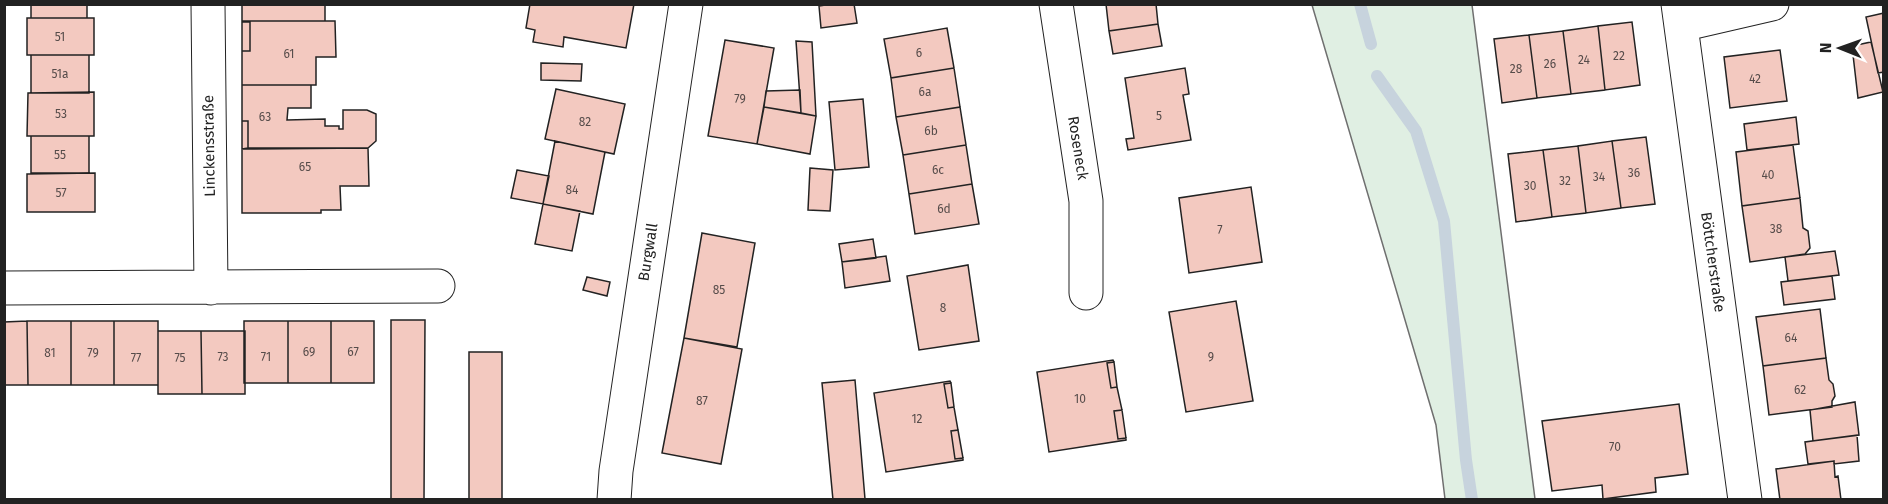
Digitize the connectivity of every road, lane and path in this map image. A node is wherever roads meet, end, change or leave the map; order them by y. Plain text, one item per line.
1 (208, 4) edge
2 (686, 4) edge
3 (1056, 4) edge
4 (1772, 4) edge
5 (1679, 15) edge
6 (438, 286) dead end
7 (4, 288) edge
8 (211, 288) junction
9 (1086, 293) dead end
10 (614, 500) edge
11 (1745, 500) edge

1 - 8 street, Linckensstraße
2 - 10 street, Burgwall
3 - 9 street, Roseneck
4 - 5 street, Böttcherstraße
5 - 11 street, Böttcherstraße
6 - 8 street
7 - 8 street

